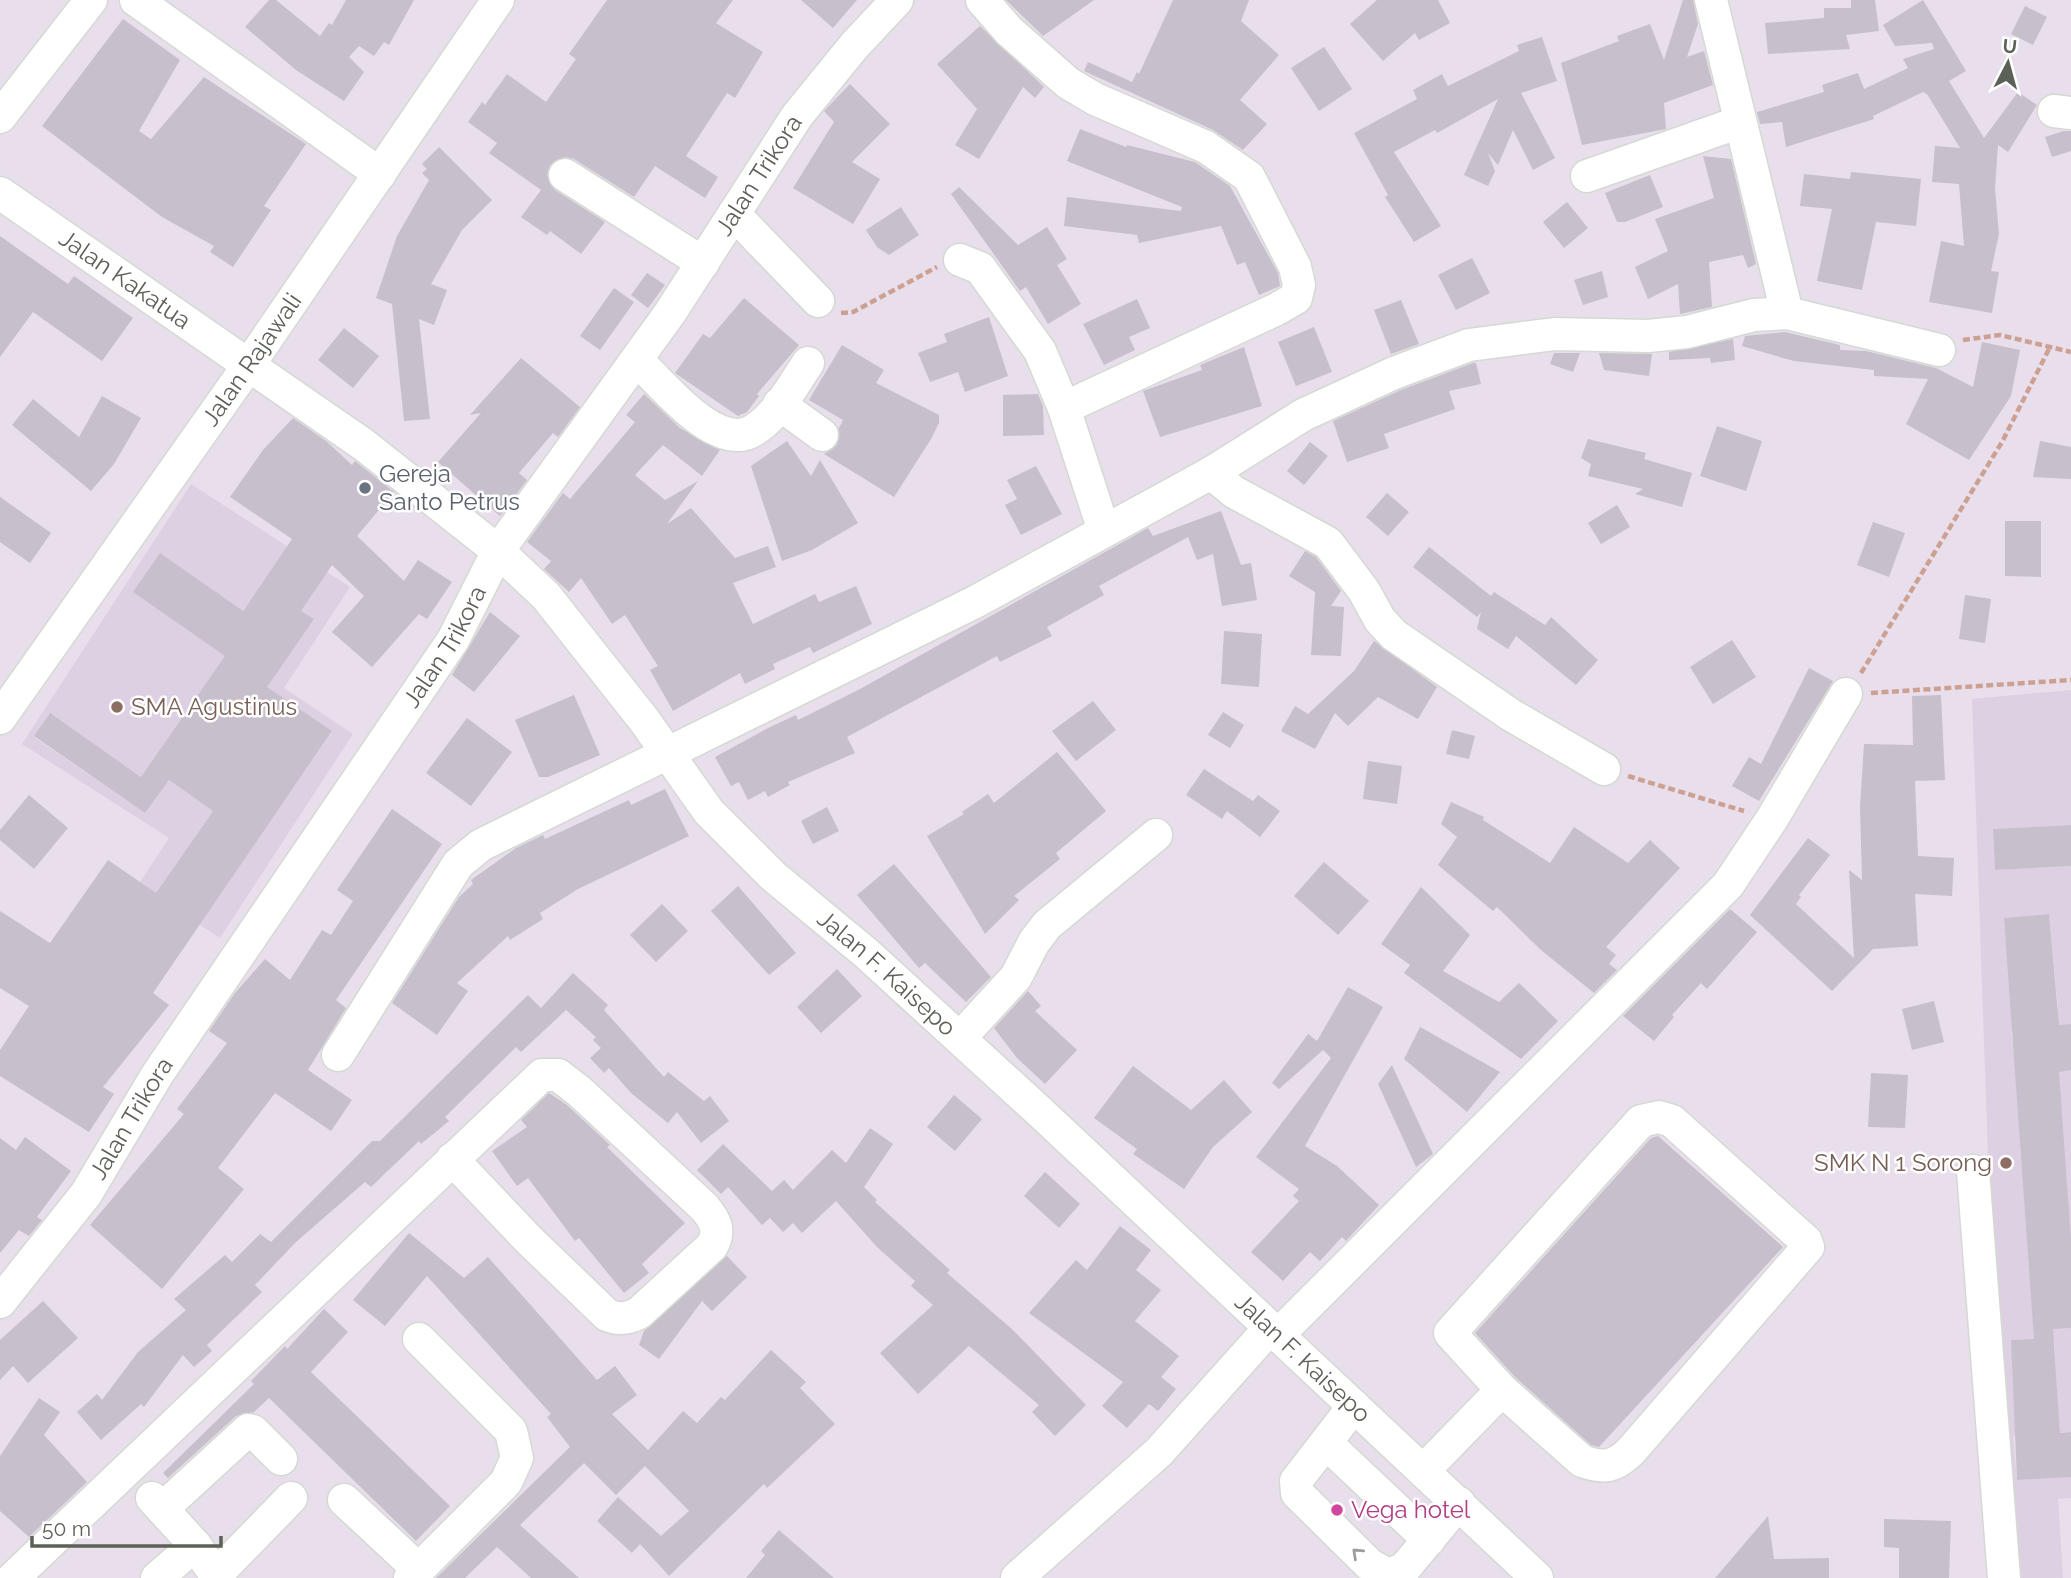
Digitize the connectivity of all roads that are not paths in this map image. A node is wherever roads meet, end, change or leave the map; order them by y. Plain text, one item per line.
1 (91, 0) edge
2 (136, 0) edge
3 (897, 0) edge
4 (982, 0) edge
5 (1711, 0) edge
6 (495, 1) edge
7 (0, 117) edge
8 (1741, 122) junction
9 (380, 174) junction
10 (565, 175) dead end
11 (1587, 176) dead end
12 (0, 193) edge
13 (734, 214) junction
14 (960, 260) road end
15 (703, 263) junction
16 (818, 301) road end
17 (1787, 313) junction
18 (1939, 350) road end
19 (637, 360) junction
20 (808, 363) dead end
21 (248, 366) junction
22 (779, 404) junction
23 (1064, 408) junction
24 (822, 435) dead end
25 (1212, 473) junction
26 (1104, 531) junction
27 (498, 551) junction
28 (1846, 694) road end
29 (0, 718) edge
30 (666, 754) junction
31 (1604, 769) road end
32 (1156, 835) dead end
33 (960, 1038) junction
34 (338, 1055) dead end
35 (452, 1159) junction
36 (1973, 1171) dead end
37 (0, 1301) edge
38 (1273, 1332) junction
39 (419, 1339) dead end
40 (1502, 1390) junction
41 (1354, 1406) junction
42 (1326, 1443) junction
43 (281, 1459) dead end
44 (1424, 1470) junction
45 (291, 1498) dead end
46 (344, 1500) dead end
47 (1459, 1503) junction
48 (1429, 1540) junction
49 (194, 1545) junction
50 (414, 1574) edge
51 (217, 1576) edge
52 (13, 1578) edge
53 (157, 1578) edge
54 (1017, 1578) edge
55 (1538, 1578) edge
56 (2004, 1578) edge

1 - 7 street
2 - 9 street
3 - 13 street, Jalan Trikora
4 - 23 street
5 - 8 street
6 - 9 street, Jalan Rajawali
8 - 11 street
8 - 17 street
9 - 21 street, Jalan Rajawali
10 - 15 street
12 - 21 street, Jalan Kakatua
13 - 15 street, Jalan Trikora
13 - 16 street
14 - 23 street
15 - 19 street, Jalan Trikora
17 - 18 street
17 - 25 street
19 - 22 street
19 - 27 street, Jalan Trikora
20 - 22 street
21 - 27 street, Jalan F. Kaisepo
21 - 29 street, Jalan Rajawali
22 - 24 street
23 - 26 street
25 - 26 street
25 - 31 street
26 - 30 street
27 - 30 street, Jalan F. Kaisepo
27 - 37 street, Jalan Trikora
28 - 38 street
30 - 33 street, Jalan F. Kaisepo
30 - 34 street
32 - 33 street
33 - 38 street, Jalan F. Kaisepo
35 - 35 street
35 - 52 street
36 - 56 street
38 - 41 street, Jalan F. Kaisepo
38 - 54 street
39 - 50 street
40 - 40 street
40 - 44 street
41 - 42 street
41 - 44 street, Jalan F. Kaisepo
42 - 48 street
48 -> 42 street
43 - 49 street
44 - 47 street, Jalan F. Kaisepo
45 - 51 street
46 - 50 street
47 - 48 street
47 - 55 street, Jalan F. Kaisepo
49 - 51 street
49 - 53 street

